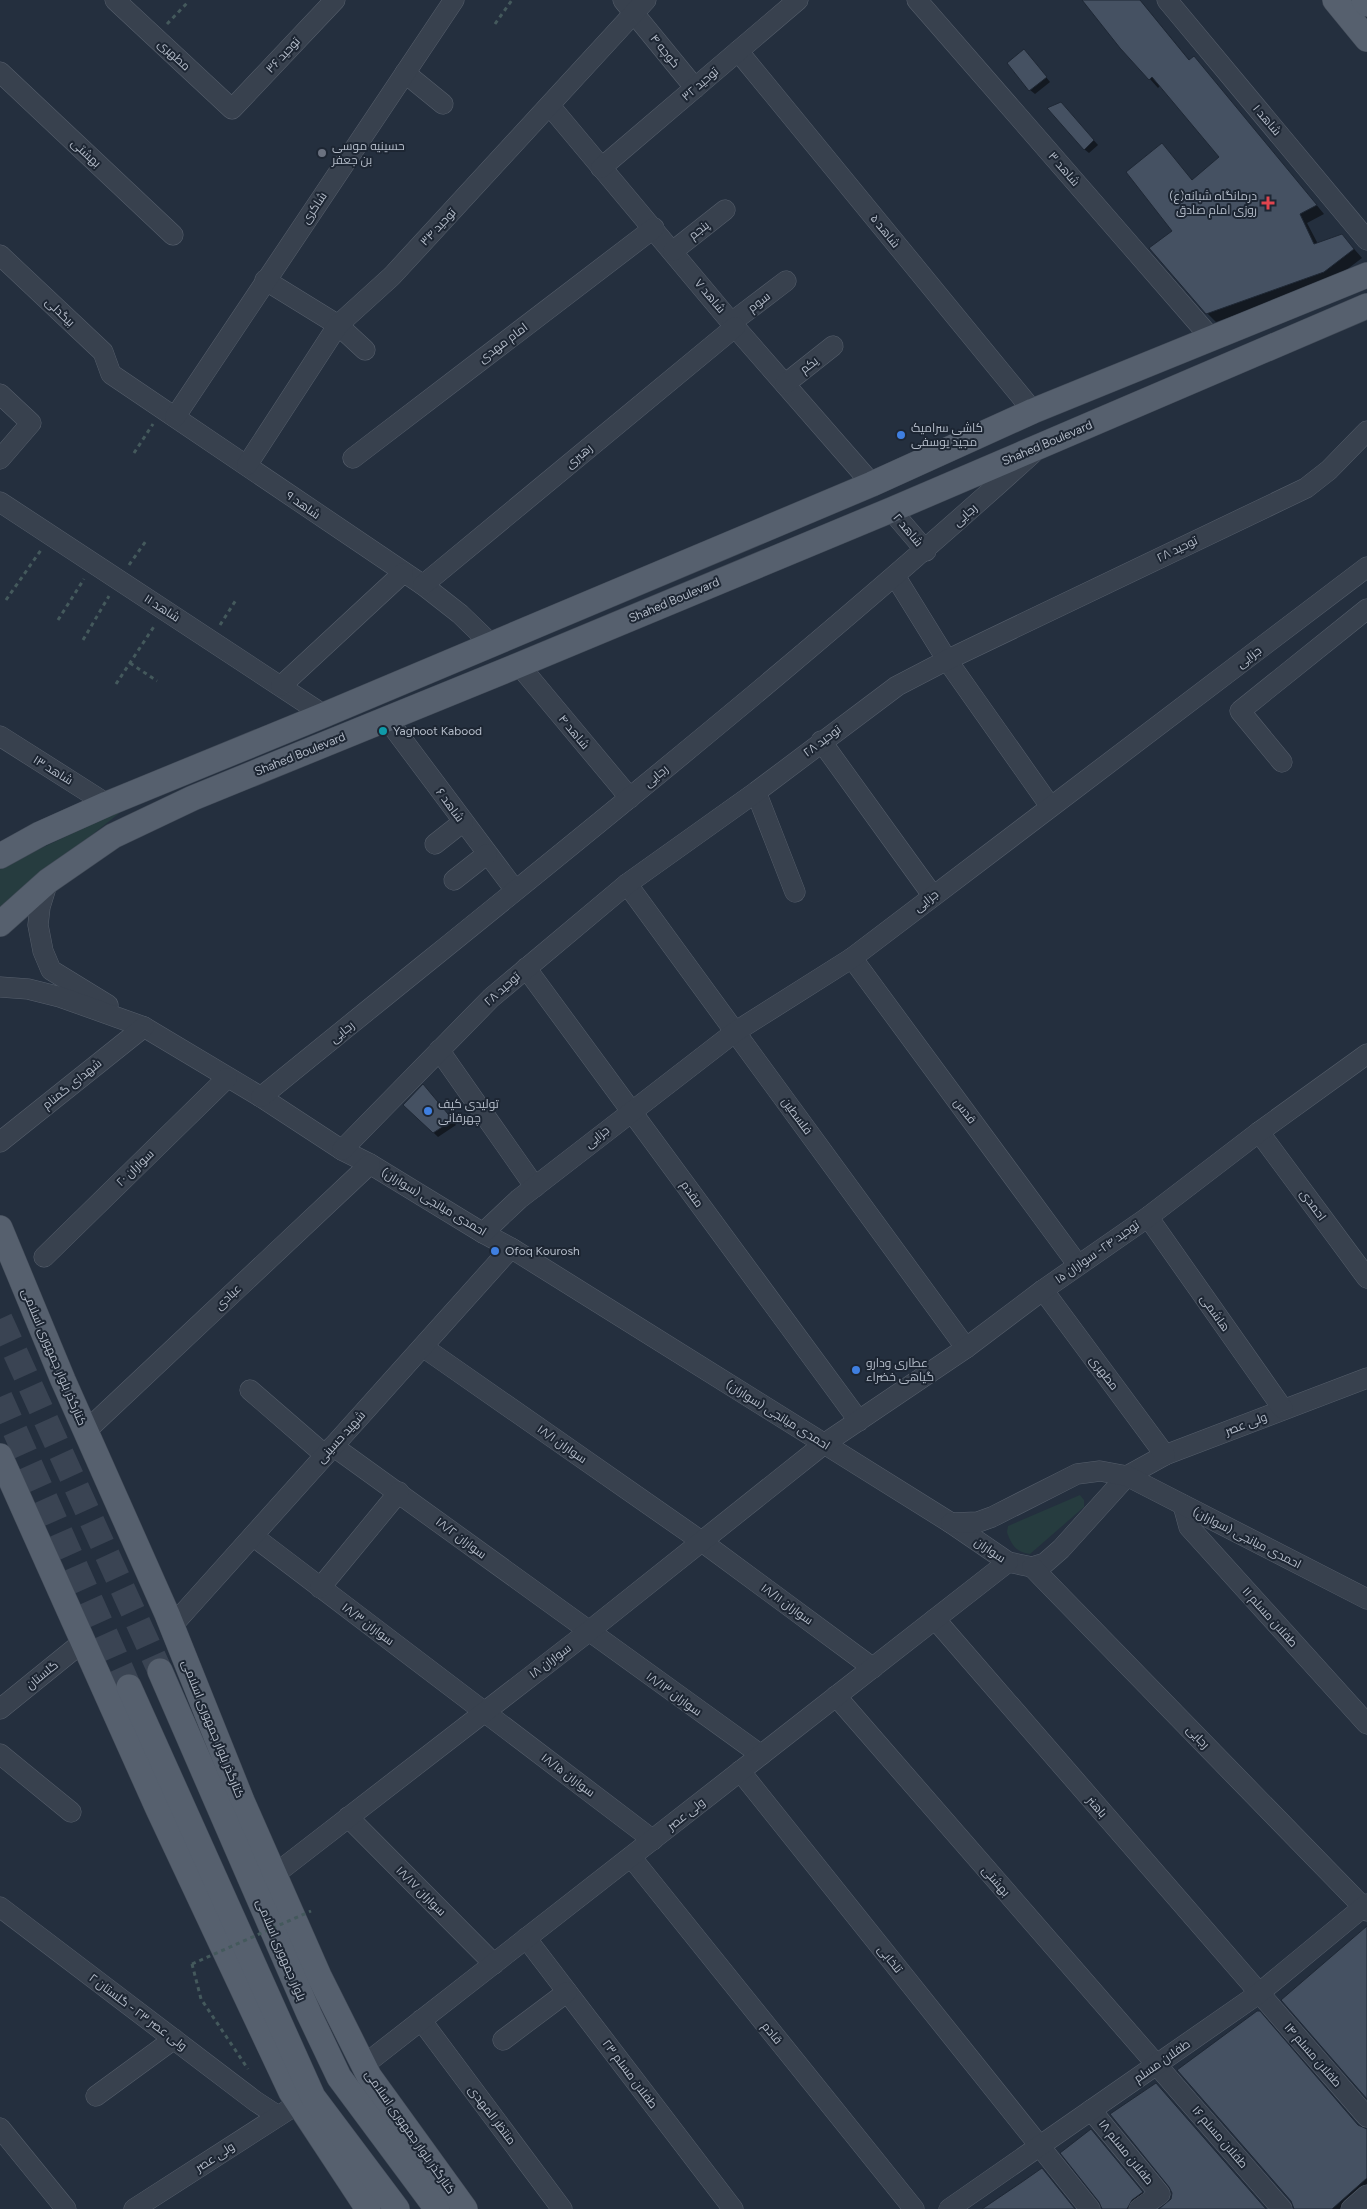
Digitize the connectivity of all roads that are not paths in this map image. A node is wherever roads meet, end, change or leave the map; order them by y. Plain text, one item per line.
1 (115, 0) edge
2 (335, 0) edge
3 (454, 0) edge
4 (798, 0) edge
5 (917, 0) edge
6 (1167, 0) edge
7 (1334, 0) edge
8 (1364, 0) edge
9 (634, 4) edge
10 (1367, 4) edge
11 (1367, 39) edge
12 (738, 51) junction
13 (0, 72) edge
14 (405, 73) junction
15 (695, 88) junction
16 (443, 104) dead end
17 (550, 106) junction
18 (232, 109) joint
19 (601, 168) junction
20 (725, 210) dead end
21 (654, 228) junction
22 (173, 235) dead end
23 (1367, 240) edge
24 (673, 250) junction
25 (0, 255) edge
26 (1367, 275) edge
27 (265, 280) junction
28 (786, 281) dead end
29 (1367, 306) edge
30 (734, 324) junction
31 (338, 326) junction
32 (1211, 338) junction
33 (833, 346) dead end
34 (365, 350) dead end
35 (111, 374) joint
36 (785, 384) junction
37 (0, 394) edge
38 (1033, 411) junction
39 (169, 413) junction
40 (1367, 431) edge
41 (1042, 445) junction
42 (353, 458) dead end
43 (0, 459) edge
44 (247, 465) junction
45 (872, 484) junction
46 (0, 502) edge
47 (891, 510) junction
48 (926, 551) junction
49 (1367, 567) edge
50 (403, 573) junction
51 (895, 576) junction
52 (423, 584) junction
53 (1367, 609) edge
54 (490, 644) junction
55 (947, 660) junction
56 (519, 665) junction
57 (281, 686) junction
58 (324, 715) junction
59 (387, 719) junction
60 (0, 736) edge
61 (821, 741) junction
62 (1282, 762) dead end
63 (756, 792) junction
64 (630, 798) junction
65 (107, 804) junction
66 (1050, 806) junction
67 (463, 822) junction
68 (435, 844) dead end
69 (487, 854) junction
70 (0, 856) edge
71 (454, 880) dead end
72 (48, 881) junction
73 (627, 884) junction
74 (515, 890) junction
75 (795, 892) dead end
76 (933, 896) junction
77 (0, 924) edge
78 (852, 958) junction
79 (526, 968) junction
80 (0, 987) edge
81 (144, 1027) junction
82 (735, 1032) junction
83 (440, 1050) junction
84 (1367, 1054) edge
85 (227, 1078) junction
86 (261, 1097) junction
87 (630, 1111) junction
88 (1259, 1132) junction
89 (0, 1142) edge
90 (342, 1150) junction
91 (370, 1164) junction
92 (535, 1187) junction
93 (1148, 1217) junction
94 (0, 1228) edge
95 (483, 1233) junction
96 (511, 1248) junction
97 (44, 1257) dead end
98 (1078, 1265) junction
99 (1367, 1278) edge
100 (1042, 1290) junction
101 (423, 1347) junction
102 (966, 1348) junction
103 (1367, 1378) edge
104 (250, 1390) dead end
105 (1283, 1410) junction
106 (859, 1421) junction
107 (86, 1431) junction
108 (824, 1444) junction
109 (329, 1450) junction
110 (1165, 1455) junction
111 (0, 1456) edge
112 (1127, 1476) junction
113 (7, 1486) edge
114 (399, 1492) junction
115 (1183, 1505) junction
116 (951, 1523) junction
117 (253, 1536) junction
118 (701, 1541) junction
119 (1008, 1562) junction
120 (1032, 1567) junction
121 (320, 1588) junction
122 (1367, 1599) edge
123 (935, 1619) junction
124 (171, 1627) junction
125 (588, 1632) junction
126 (84, 1641) junction
127 (873, 1668) junction
128 (160, 1671) tunnel mouth
129 (128, 1687) tunnel mouth
130 (836, 1696) junction
131 (0, 1709) edge
132 (484, 1711) junction
133 (1367, 1724) edge
134 (0, 1754) edge
135 (760, 1755) junction
136 (740, 1771) junction
137 (71, 1812) dead end
138 (348, 1817) junction
139 (653, 1840) junction
140 (631, 1857) junction
141 (274, 1875) junction
142 (0, 1907) edge
143 (1366, 1908) edge
144 (526, 1938) junction
145 (494, 1964) junction
146 (567, 1992) junction
147 (1258, 1994) junction
148 (421, 2020) junction
149 (174, 2039) junction
150 (503, 2040) dead end
151 (1157, 2065) junction
152 (364, 2066) junction
153 (96, 2096) dead end
154 (288, 2110) junction
155 (1091, 2110) junction
156 (1367, 2117) edge
157 (0, 2128) edge
158 (1040, 2147) junction
159 (1367, 2195) edge
160 (66, 2209) edge
161 (134, 2209) edge
162 (368, 2209) edge
163 (397, 2209) edge
164 (437, 2209) edge
165 (465, 2209) edge
166 (562, 2209) edge
167 (733, 2209) edge
168 (914, 2209) edge
169 (949, 2209) edge
170 (1090, 2209) edge
171 (1139, 2209) edge
172 (1282, 2209) edge
173 (1351, 2209) edge

1 - 18 street, مطهری
2 - 18 street, توحید ۳۶
3 - 14 street, شاکری
4 - 12 street, توحید ۳۲
5 - 32 street, شاهد ۳
6 - 23 street, شاهد ۱
7 - 11 main road
8 - 10 main road
9 - 15 street, کوچه ۴
9 - 17 street, توحید ۳۴
12 - 15 street, توحید ۳۲
12 - 38 street, شاهد ۵
13 - 22 street, بهشتی
14 - 16 street
14 - 27 street, شاکری
15 - 19 street, توحید ۳۲
17 - 19 street, شاهد ۷
17 - 31 street, توحید ۳۴
19 - 21 street, شاهد ۷
20 - 24 street, پنجم
21 - 24 street, شاهد ۷
21 - 42 street, امام مهدی
24 - 30 street, شاهد ۷
25 - 35 street, بیگدلی
26 - 32 main road
27 - 31 street
27 - 39 street, شاکری
28 - 30 street, سوم
29 - 41 main road, Shahed Boulevard
30 - 36 street, شاهد ۷
30 - 52 street, رهبری
31 - 34 street
31 - 44 street, توحید ۳۴
32 - 38 main road
33 - 36 street, یکم
35 - 39 street, شاهد ۹
36 - 45 street, شاهد ۷
37 - 43 street
38 - 45 main road
39 - 44 street, شاهد ۹
40 - 55 street, توحید ۲۸
41 - 47 main road, Shahed Boulevard
41 - 48 street, رجایی
44 - 50 street, شاهد ۹
45 - 54 main road
46 - 57 street, شاهد ۱۱
47 - 48 street, شاهد ۲
47 - 56 main road, Shahed Boulevard
48 - 51 street, رجایی
49 - 66 street, جزایی
50 - 52 street, شاهد ۹
50 - 57 street
51 - 55 street
51 - 64 street, رجایی
52 - 54 street, شاهد ۹
53 - 62 street
54 - 58 main road
55 - 61 street, توحید ۲۸
55 - 66 street
56 - 59 main road, Shahed Boulevard
56 - 64 street, شاهد ۴
57 - 58 street, شاهد ۱۱
58 - 65 main road
59 - 67 street, شاهد ۶
59 - 72 main road, Shahed Boulevard
60 - 65 street, شاهد ۱۳
61 - 63 street, توحید ۲۸
61 - 76 street
63 - 73 street, توحید ۲۸
63 - 75 street
64 - 74 street, رجایی
65 - 70 main road
66 - 76 street, جزایی
67 - 68 street
67 - 69 street, شاهد ۶
69 - 71 street
69 - 74 street, شاهد ۶
72 - 77 main road, Shahed Boulevard
72 - 81 street
73 - 79 street, توحید ۲۸
73 - 82 street, فلسطین
74 - 86 street, رجایی
76 - 78 street, جزایی
78 - 82 street, جزایی
78 - 98 street, قدس
79 - 83 street, توحید ۲۸
79 - 87 street, مقدم
80 - 81 street, احمدی میانجی (سواران)
81 - 85 street, احمدی میانجی (سواران)
81 - 89 street, شهدای گمنام
82 - 87 street, جزایی
82 - 102 street, فلسطین
83 - 90 street, توحید ۲۸
83 - 92 street
84 - 88 street, توحید ۲۴- سواران ۱۵
85 - 86 street, احمدی میانجی (سواران)
85 - 97 street, سواران ۲۰
86 - 90 street, احمدی میانجی (سواران)
87 - 92 street, جزایی
87 - 106 street, مقدم
88 - 93 street, توحید ۲۴- سواران ۱۵
88 - 99 street, احمدی
90 - 91 street, احمدی میانجی (سواران)
91 - 95 street, احمدی میانجی (سواران)
91 - 107 street, عبادی
92 - 95 street, جزایی
93 - 98 street, توحید ۲۴- سواران ۱۵
93 - 105 street, هاشمی
94 - 107 main road, کنارگذر بلوار جمهوری اسلامی
95 - 96 street, احمدی میانجی (سواران)
96 - 101 street, شهید حسینی
96 - 108 street, احمدی میانجی (سواران)
98 - 100 street, توحید ۲۴- سواران ۱۵
100 - 102 street, توحید ۲۴- سواران ۱۵
100 - 110 street, مطهری
101 - 109 street, شهید حسینی
101 - 118 street, سواران ۱۸/۱
102 - 106 street, توحید ۲۴- سواران ۱۵
103 - 105 street, ولی عصر
104 - 109 street, سواران ۱۸/۲
105 - 110 street, ولی عصر
106 - 108 street, توحید ۲۴- سواران ۱۵
107 - 124 main road, کنارگذر بلوار جمهوری اسلامی
108 - 116 street, احمدی میانجی (سواران)
108 - 118 street, سواران ۱۸
109 - 114 street, سواران ۱۸/۲
109 - 117 street, شهید حسینی
110 - 112 street, ولی عصر
111 - 113 main road
112 - 115 street, احمدی میانجی (سواران)
112 - 116 street, احمدی میانجی (سواران)
112 - 120 street, ولی عصر
113 - 126 main road
114 - 121 street
114 - 125 street, سواران ۱۸/۲
115 - 122 street, احمدی میانجی (سواران)
115 - 133 street, طفلان مسلم ۱۱
116 - 119 street, سواران
117 - 121 street, سواران ۱۸/۳
117 - 124 street, شهید حسینی
118 - 125 street, سواران ۱۸
118 - 127 street, سواران ۱۸/۱۱
119 - 120 street, سواران
119 - 123 street, ولی عصر
120 - 143 street, رجایی
121 - 132 street, سواران ۱۸/۳
123 - 127 street, ولی عصر
123 - 147 street, باهنر
124 - 141 main road, کنارگذر بلوار جمهوری اسلامی
125 - 132 street, سواران ۱۸
125 - 135 street, سواران ۱۸/۱۳
126 - 131 street, گلستان
126 - 154 main road
127 - 130 street, ولی عصر
128 - 164 main road, بلوار جمهوری اسلامی
129 - 163 main road
130 - 135 street, ولی عصر
130 - 151 street, بهشتی
132 - 138 street, سواران ۱۸
132 - 139 street, سواران ۱۸/۱۵
134 - 137 street
135 - 136 street, ولی عصر
136 - 139 street, ولی عصر
136 - 158 street, تلخابی
138 - 141 street, سواران ۱۸
138 - 145 street, سواران ۱۸/۱۷
139 - 140 street, ولی عصر
140 - 144 street, ولی عصر
140 - 168 street, قادم
141 - 152 main road, کنارگذر بلوار جمهوری اسلامی
142 - 149 street, ولی عصر ۲۳ - گلستان ۲
143 - 147 street, طفلان مسلم
144 - 145 street, ولی عصر
144 - 146 street, طفلان مسلم ۲۳
145 - 148 street, ولی عصر
146 - 150 street
146 - 167 street, طفلان مسلم ۲۳
147 - 151 street, طفلان مسلم
147 - 156 street, طفلان مسلم ۱۴
148 - 152 street, ولی عصر
148 - 166 street, منتظر المهدی
149 - 153 street
149 - 154 street, ولی عصر ۲۳ - گلستان ۲
151 - 155 street, طفلان مسلم
151 - 172 street, طفلان مسلم ۱۶
152 - 165 main road, کنارگذر بلوار جمهوری اسلامی
154 - 161 street, ولی عصر
154 - 162 main road
155 - 158 street, طفلان مسلم
155 - 171 street, طفلان مسلم ۱۸
157 - 160 street
158 - 169 street, طفلان مسلم
158 - 170 street, تلخابی
159 - 173 street

